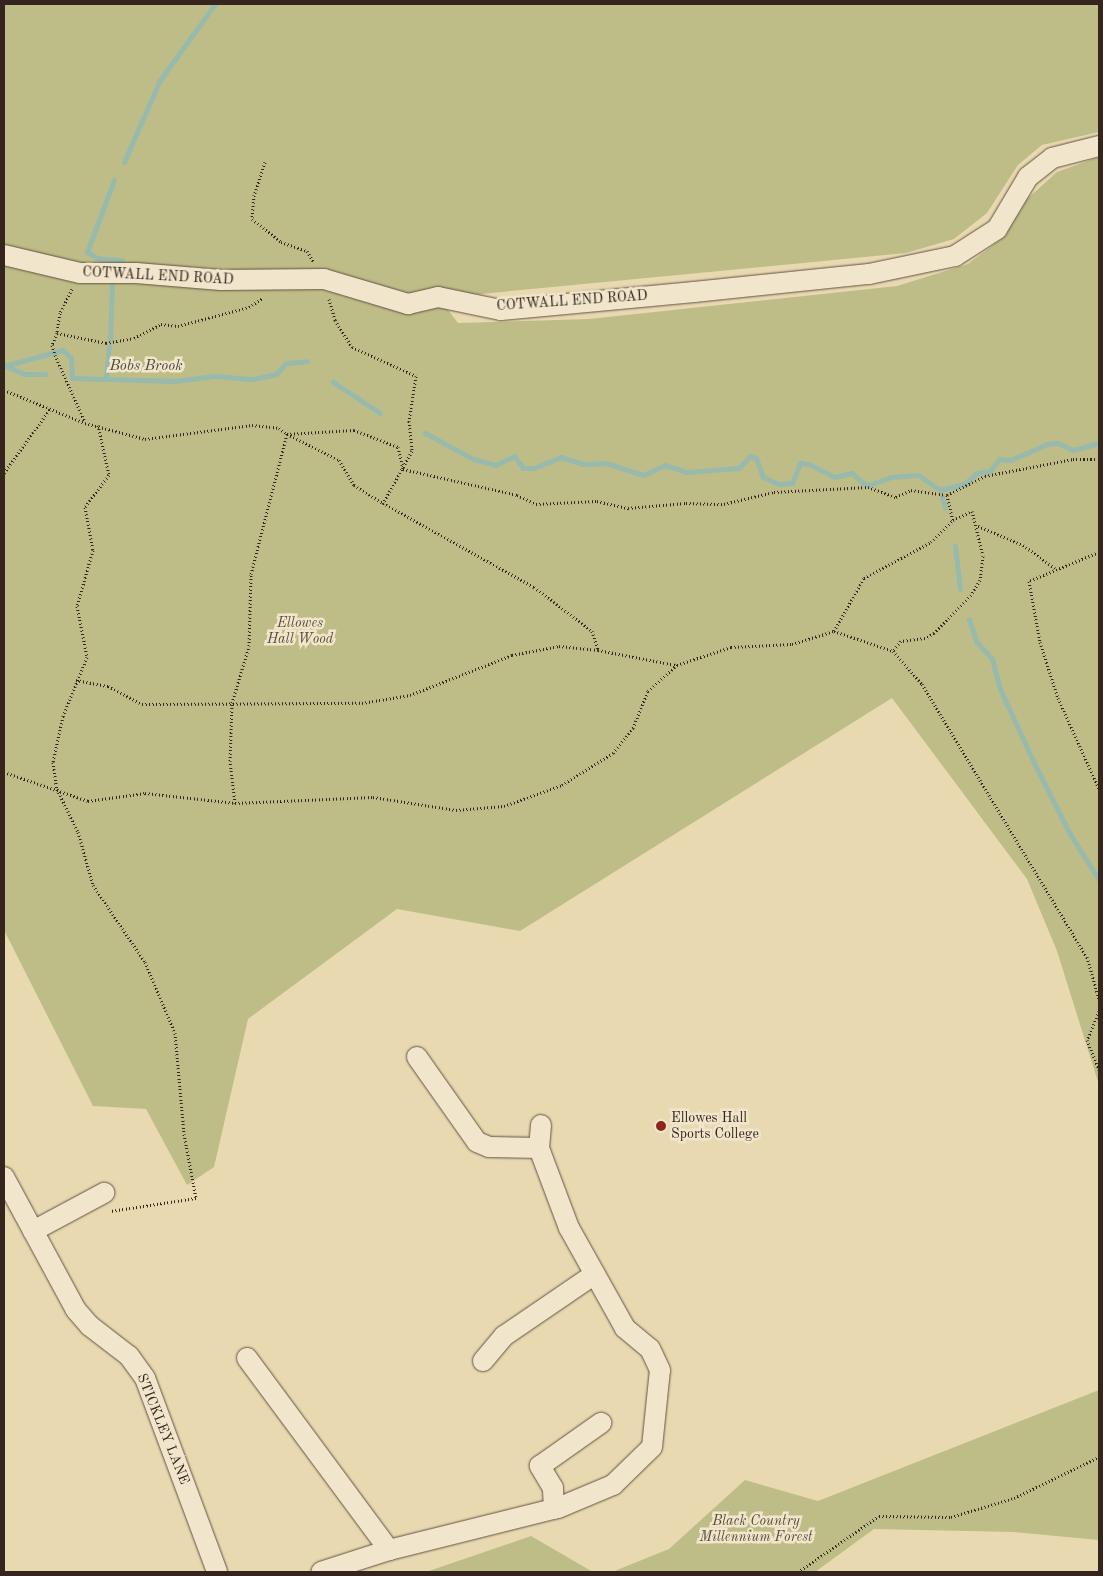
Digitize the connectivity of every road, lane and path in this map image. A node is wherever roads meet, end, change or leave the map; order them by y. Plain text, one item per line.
1 (1099, 146) edge
2 (265, 162) dead end
3 (4, 255) edge
4 (80, 273) junction
5 (324, 280) junction
6 (271, 293) dead end
7 (57, 333) junction
8 (4, 390) edge
9 (50, 409) junction
10 (85, 423) junction
11 (98, 424) junction
12 (287, 434) junction
13 (1099, 459) edge
14 (403, 469) junction
15 (4, 473) edge
16 (947, 495) junction
17 (383, 503) junction
18 (953, 520) junction
19 (978, 526) junction
20 (1099, 552) edge
21 (1056, 570) junction
22 (834, 631) junction
23 (598, 650) junction
24 (893, 651) junction
25 (677, 665) junction
26 (76, 680) junction
27 (232, 703) junction
28 (4, 772) edge
29 (57, 789) junction
30 (1099, 789) edge
31 (235, 803) junction
32 (1099, 999) edge
33 (1099, 1011) edge
34 (417, 1057) dead end
35 (1099, 1070) edge
36 (541, 1125) dead end
37 (539, 1148) junction
38 (4, 1177) edge
39 (104, 1193) joint
40 (33, 1231) junction
41 (595, 1274) junction
42 (247, 1358) dead end
43 (483, 1360) dead end
44 (601, 1423) dead end
45 (1099, 1457) edge
46 (554, 1509) junction
47 (389, 1550) junction
48 (327, 1571) edge
49 (217, 1572) edge
50 (798, 1572) edge

1 - 5 street, COTWALL END ROAD
2 - 5 path
3 - 4 street, COTWALL END ROAD
4 - 5 street, COTWALL END ROAD
4 - 7 path
5 - 14 path
6 - 7 path
7 - 10 path
8 - 9 path
9 - 10 path
9 - 15 path
10 - 11 path
11 - 12 path
11 - 26 path
12 - 14 path
12 - 17 path
12 - 27 path
13 - 16 path
14 - 16 path
14 - 17 path
16 - 18 path
17 - 23 path
18 - 19 path
18 - 22 path
19 - 21 path
19 - 24 path
20 - 21 path
21 - 30 path
22 - 24 path
22 - 25 path
23 - 25 path
23 - 27 path
24 - 32 path
25 - 31 path
26 - 27 path
26 - 29 path
27 - 31 path
28 - 29 path
29 - 31 path
29 - 39 path
33 - 35 path
34 - 37 street
36 - 37 street
37 - 41 street
38 - 40 street, STICKLEY LANE
39 - 40 street
40 - 49 street, STICKLEY LANE
41 - 43 street
41 - 46 street
42 - 47 street
44 - 46 street
45 - 50 path
46 - 47 street
47 - 48 street

